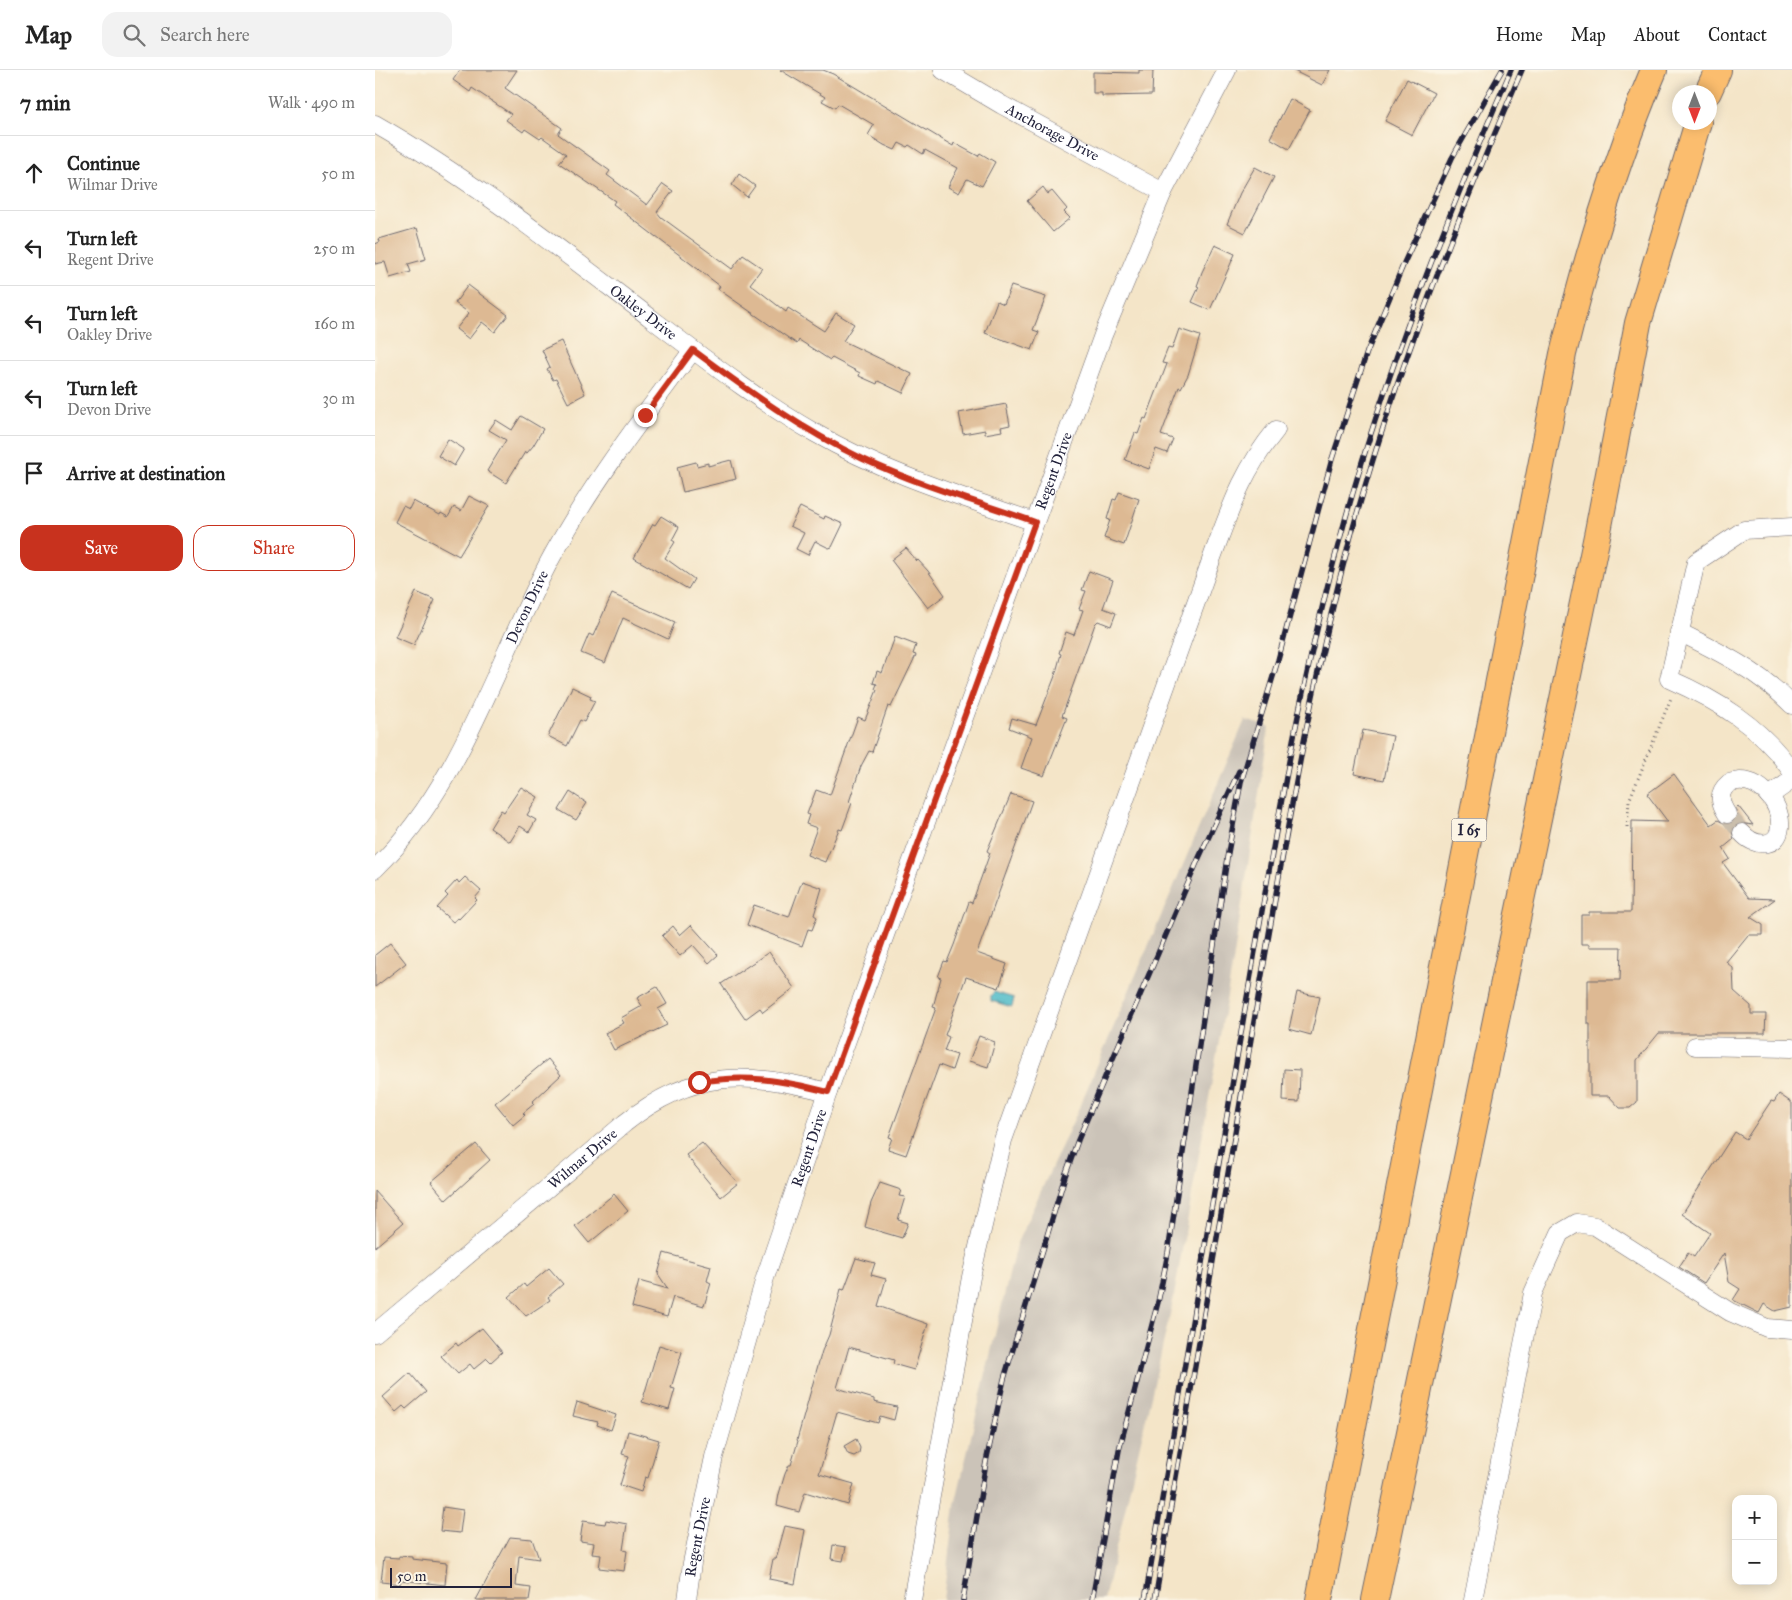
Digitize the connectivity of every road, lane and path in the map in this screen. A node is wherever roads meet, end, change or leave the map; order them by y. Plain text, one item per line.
1 (943, 70) edge
2 (1227, 70) edge
3 (1654, 70) edge
4 (1718, 70) edge
5 (1711, 85) edge
6 (375, 124) edge
7 (1696, 130) edge
8 (1163, 192) junction
9 (693, 350) junction
10 (1276, 430) dead end
11 (1035, 522) junction
12 (1792, 527) edge
13 (1679, 632) junction
14 (1677, 683) junction
15 (1792, 705) edge
16 (1792, 772) edge
17 (1792, 780) edge
18 (1769, 796) junction
19 (1727, 814) tunnel mouth
20 (1627, 827) dead end
21 (1742, 833) tunnel mouth
22 (375, 869) edge
23 (1695, 1046) dead end
24 (1792, 1048) edge
25 (828, 1092) junction
26 (1792, 1330) edge
27 (375, 1334) edge
28 (687, 1600) edge
29 (912, 1600) edge
30 (1319, 1600) edge
31 (1375, 1600) edge
32 (1473, 1600) edge

1 - 8 street, Anchorage Drive
2 - 8 street, Regent Drive
3 - 30 highway, I 65
4 - 5 highway
6 - 9 street, Oakley Drive
7 - 31 highway
8 - 11 street, Regent Drive
9 - 11 street, Oakley Drive
9 - 22 street, Devon Drive
10 - 29 street
11 - 25 street, Regent Drive
12 - 13 street
13 - 14 street
13 - 15 street
14 - 16 street
14 - 20 path
17 - 18 street
18 - 19 street
18 - 21 street
23 - 24 street
25 - 27 street, Wilmar Drive
25 - 28 street, Regent Drive
26 - 32 street

